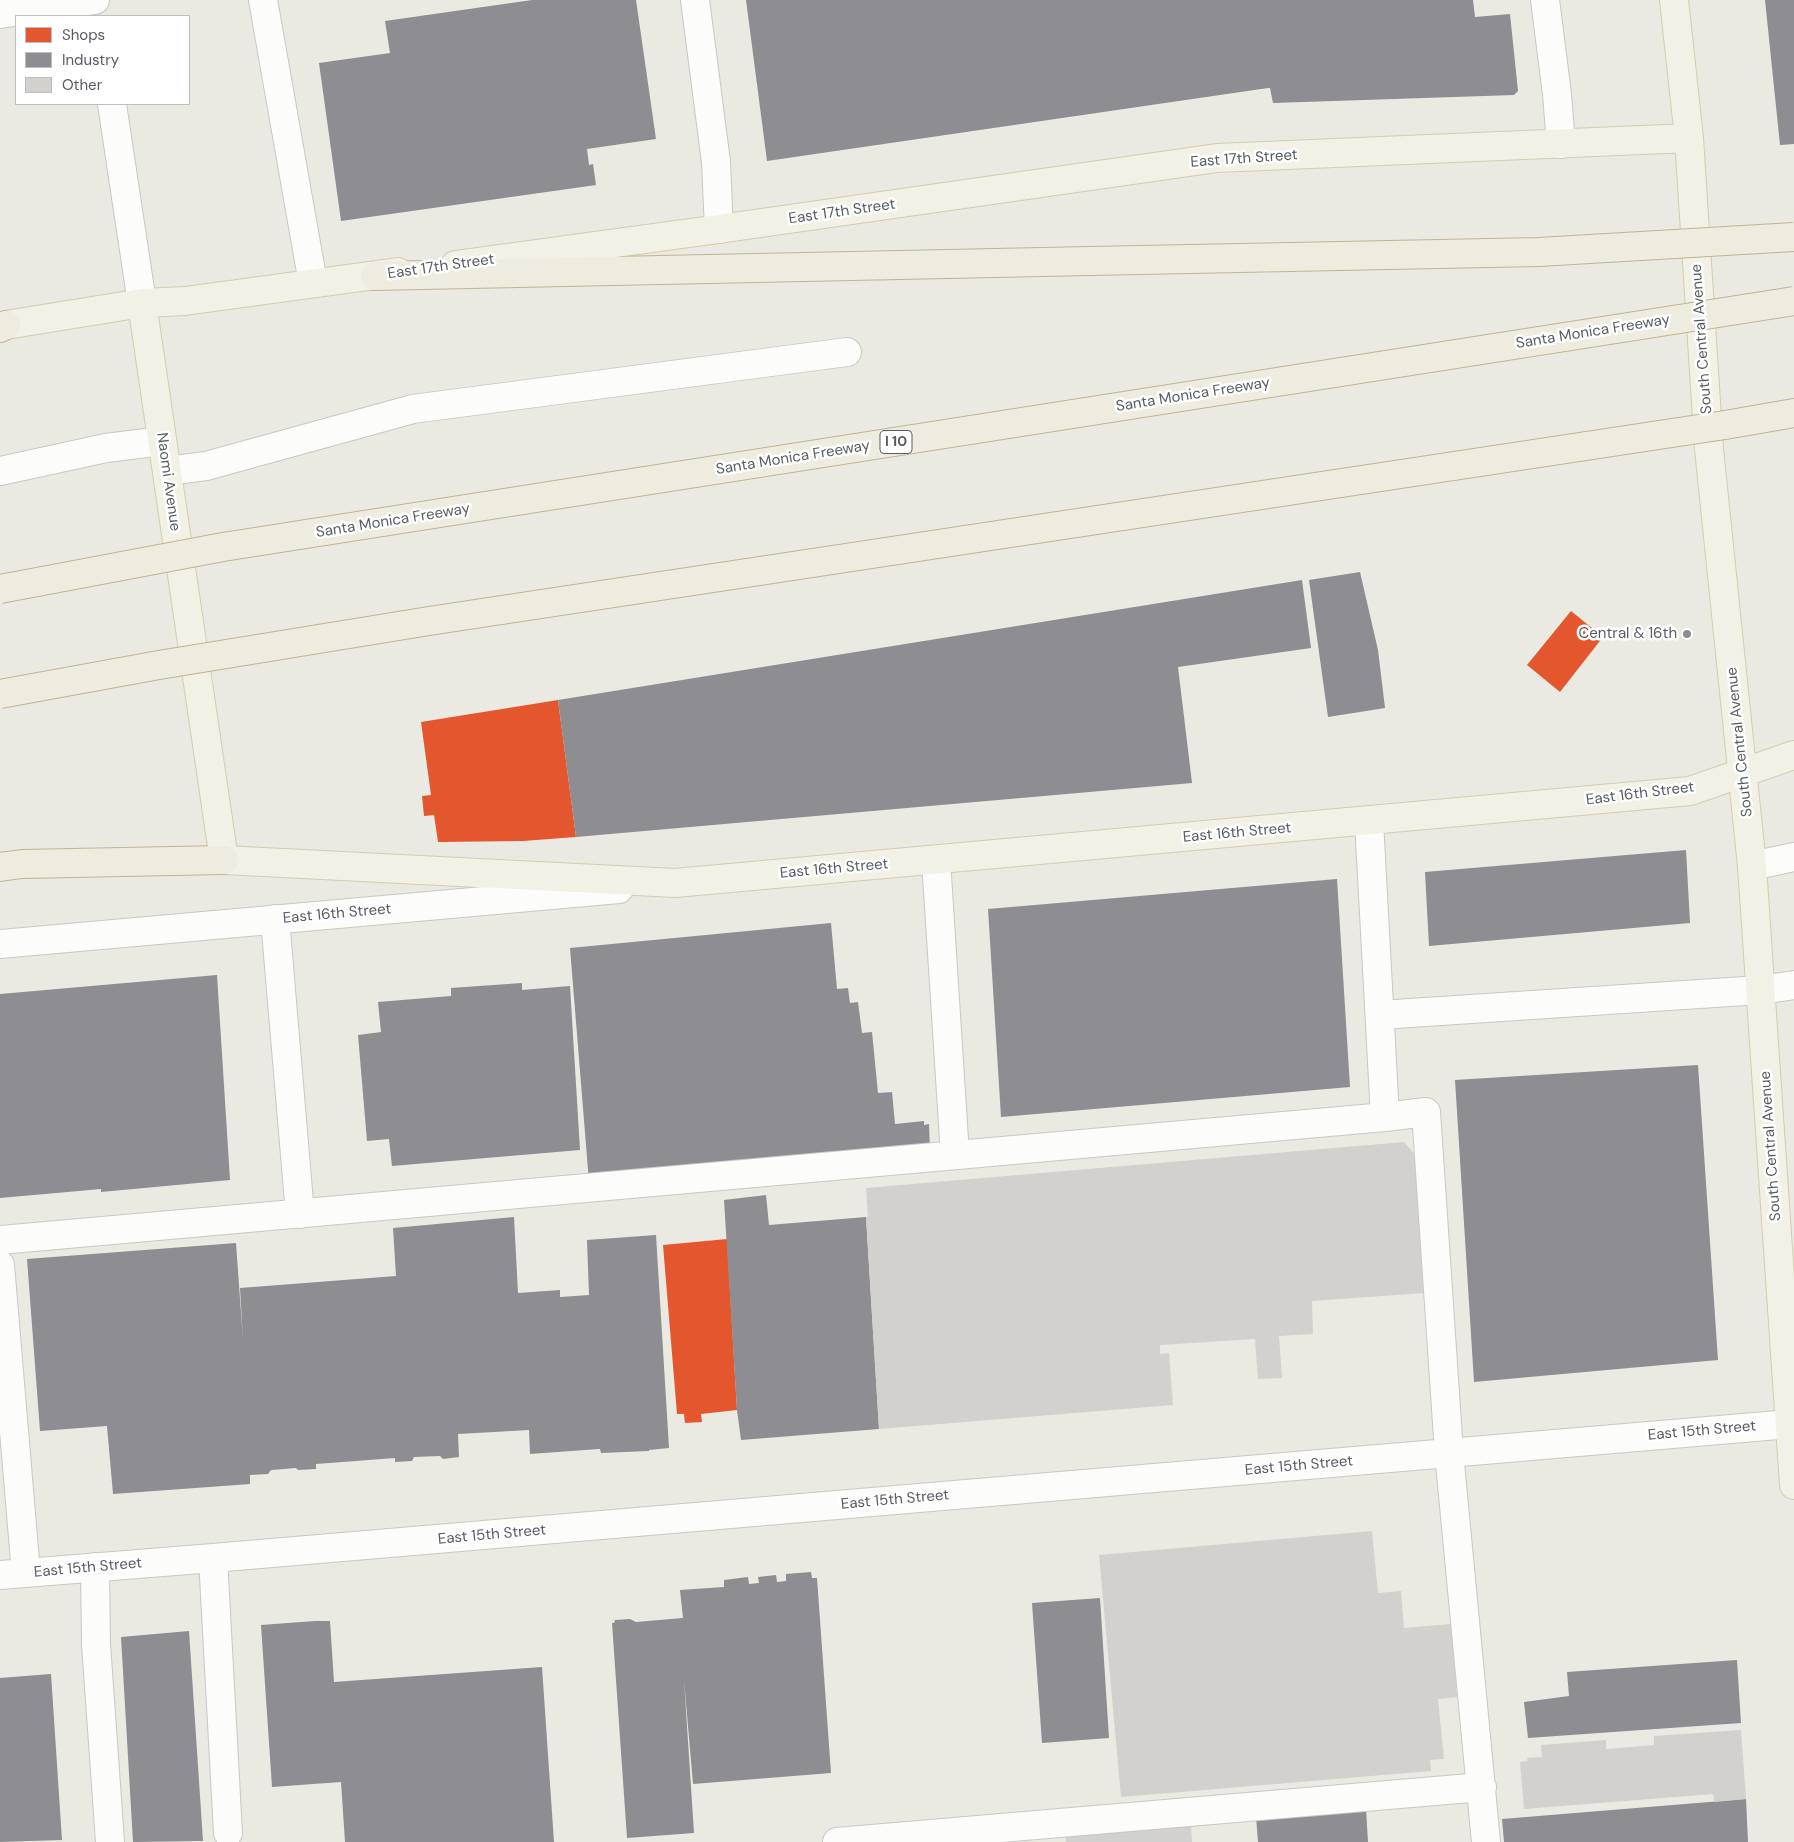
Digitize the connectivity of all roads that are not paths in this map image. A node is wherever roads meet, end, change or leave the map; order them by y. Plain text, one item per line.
1 (96, 0) edge
2 (264, 0) edge
3 (696, 0) edge
4 (1545, 0) edge
5 (1674, 0) edge
6 (0, 14) edge
7 (99, 15) edge
8 (112, 105) edge
9 (1689, 138) junction
10 (1561, 144) junction
11 (719, 230) junction
12 (1794, 237) edge
13 (375, 276) junction
14 (313, 283) junction
15 (1794, 301) edge
16 (142, 303) junction
17 (2, 326) edge
18 (847, 352) dead end
19 (1794, 413) edge
20 (162, 441) junction
21 (0, 471) edge
22 (167, 472) junction
23 (0, 589) edge
24 (0, 694) edge
25 (1794, 755) edge
26 (1743, 772) junction
27 (1370, 821) junction
28 (1794, 857) edge
29 (224, 860) junction
30 (936, 860) junction
31 (1752, 866) junction
32 (0, 867) edge
33 (675, 884) junction
34 (275, 919) junction
35 (0, 944) edge
36 (1794, 985) edge
37 (1760, 990) junction
38 (1380, 1015) junction
39 (1385, 1117) junction
40 (956, 1155) junction
41 (300, 1214) junction
42 (0, 1240) edge
43 (0, 1265) edge
44 (1790, 1424) junction
45 (1450, 1453) junction
46 (1794, 1485) edge
47 (213, 1558) junction
48 (95, 1567) junction
49 (13, 1574) edge
50 (1482, 1787) junction
51 (228, 1833) dead end
52 (110, 1842) edge
53 (838, 1842) edge
54 (1486, 1842) edge

1 - 6 street
1 - 7 street
2 - 14 street
3 - 11 street
4 - 10 street
5 - 9 main road, South Central Avenue
8 - 16 street, Naomi Avenue
9 - 10 main road, East 17th Street
9 - 26 main road, South Central Avenue
10 - 11 main road, East 17th Street
11 - 13 main road, East 17th Street
12 - 13 highway, bridge
13 - 14 main road, East 17th Street
14 - 16 main road, East 17th Street
15 - 23 highway, Santa Monica Freeway / I 10, bridge
16 - 17 main road, East 17th Street
16 - 20 main road, Naomi Avenue
18 - 22 street
19 - 24 highway, bridge
20 - 21 street
20 - 22 main road, Naomi Avenue
22 - 29 main road, Naomi Avenue
25 - 26 main road, East 16th Street
26 - 27 main road, East 16th Street
26 - 31 main road, South Central Avenue
27 - 30 main road, East 16th Street
27 - 38 street
28 - 31 street
29 - 32 highway
29 - 33 main road, East 16th Street
30 - 33 main road, East 16th Street
30 - 40 street
31 - 37 main road, South Central Avenue
33 - 34 street, East 16th Street
34 - 35 street, East 16th Street
34 - 41 street
36 - 37 street
37 - 38 street
37 - 44 main road, South Central Avenue
38 - 39 street
39 - 40 street
39 - 45 street
40 - 41 street
41 - 42 street
43 - 49 street
44 - 45 street, East 15th Street
44 - 46 main road, South Central Avenue
45 - 47 street, East 15th Street
45 - 50 street
47 - 48 street, East 15th Street
47 - 51 street
48 - 49 street, East 15th Street
48 - 52 street
50 - 53 street
50 - 54 street

